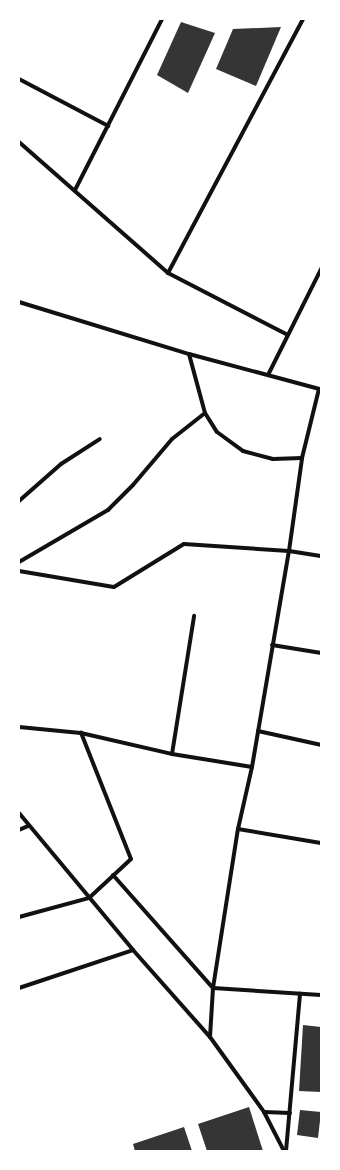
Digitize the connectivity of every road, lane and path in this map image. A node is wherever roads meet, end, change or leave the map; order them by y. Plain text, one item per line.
1 (162, 19) edge
2 (303, 19) edge
3 (19, 79) edge
4 (108, 126) junction
5 (19, 142) edge
6 (74, 190) junction
7 (321, 269) edge
8 (168, 273) junction
9 (19, 302) edge
10 (288, 334) junction
11 (189, 354) junction
12 (268, 375) junction
13 (320, 389) edge
14 (205, 413) junction
15 (100, 439) dead end
16 (302, 458) junction
17 (19, 501) edge
18 (289, 551) junction
19 (321, 556) edge
20 (19, 562) edge
21 (19, 571) edge
22 (194, 616) dead end
23 (272, 645) junction
24 (321, 653) edge
25 (19, 726) edge
26 (258, 731) junction
27 (80, 733) junction
28 (321, 745) edge
29 (172, 754) junction
30 (252, 767) junction
31 (19, 813) edge
32 (28, 826) junction
33 (238, 829) junction
34 (19, 830) edge
35 (321, 843) edge
36 (113, 875) junction
37 (90, 898) junction
38 (19, 917) edge
39 (133, 950) junction
40 (19, 988) edge
41 (212, 988) junction
42 (300, 994) junction
43 (321, 995) edge
44 (210, 1037) junction
45 (264, 1112) junction
46 (290, 1113) junction
47 (285, 1151) edge

1 - 4 street
2 - 8 street
3 - 4 street
4 - 6 street
5 - 6 street
6 - 8 street
7 - 10 street
8 - 10 street
9 - 11 street
10 - 12 street
11 - 12 street
11 - 14 street
12 - 13 street
13 - 16 street
14 - 16 street
14 - 20 street
15 - 17 street
16 - 18 street
18 - 19 street
18 - 21 street
18 - 23 street
22 - 29 street
23 - 24 street
23 - 26 street
25 - 27 street
26 - 28 street
26 - 30 street
27 - 29 street
27 - 36 street
29 - 30 street
30 - 33 street
31 - 32 street
32 - 34 street
32 - 37 street
33 - 35 street
33 - 41 street
36 - 37 street
36 - 41 street
37 - 38 street
37 - 39 street
39 - 40 street
39 - 44 street
41 - 42 street
41 - 44 street
42 - 43 street
42 - 46 street
44 - 45 street
45 - 46 street
45 - 47 street
46 - 47 street

